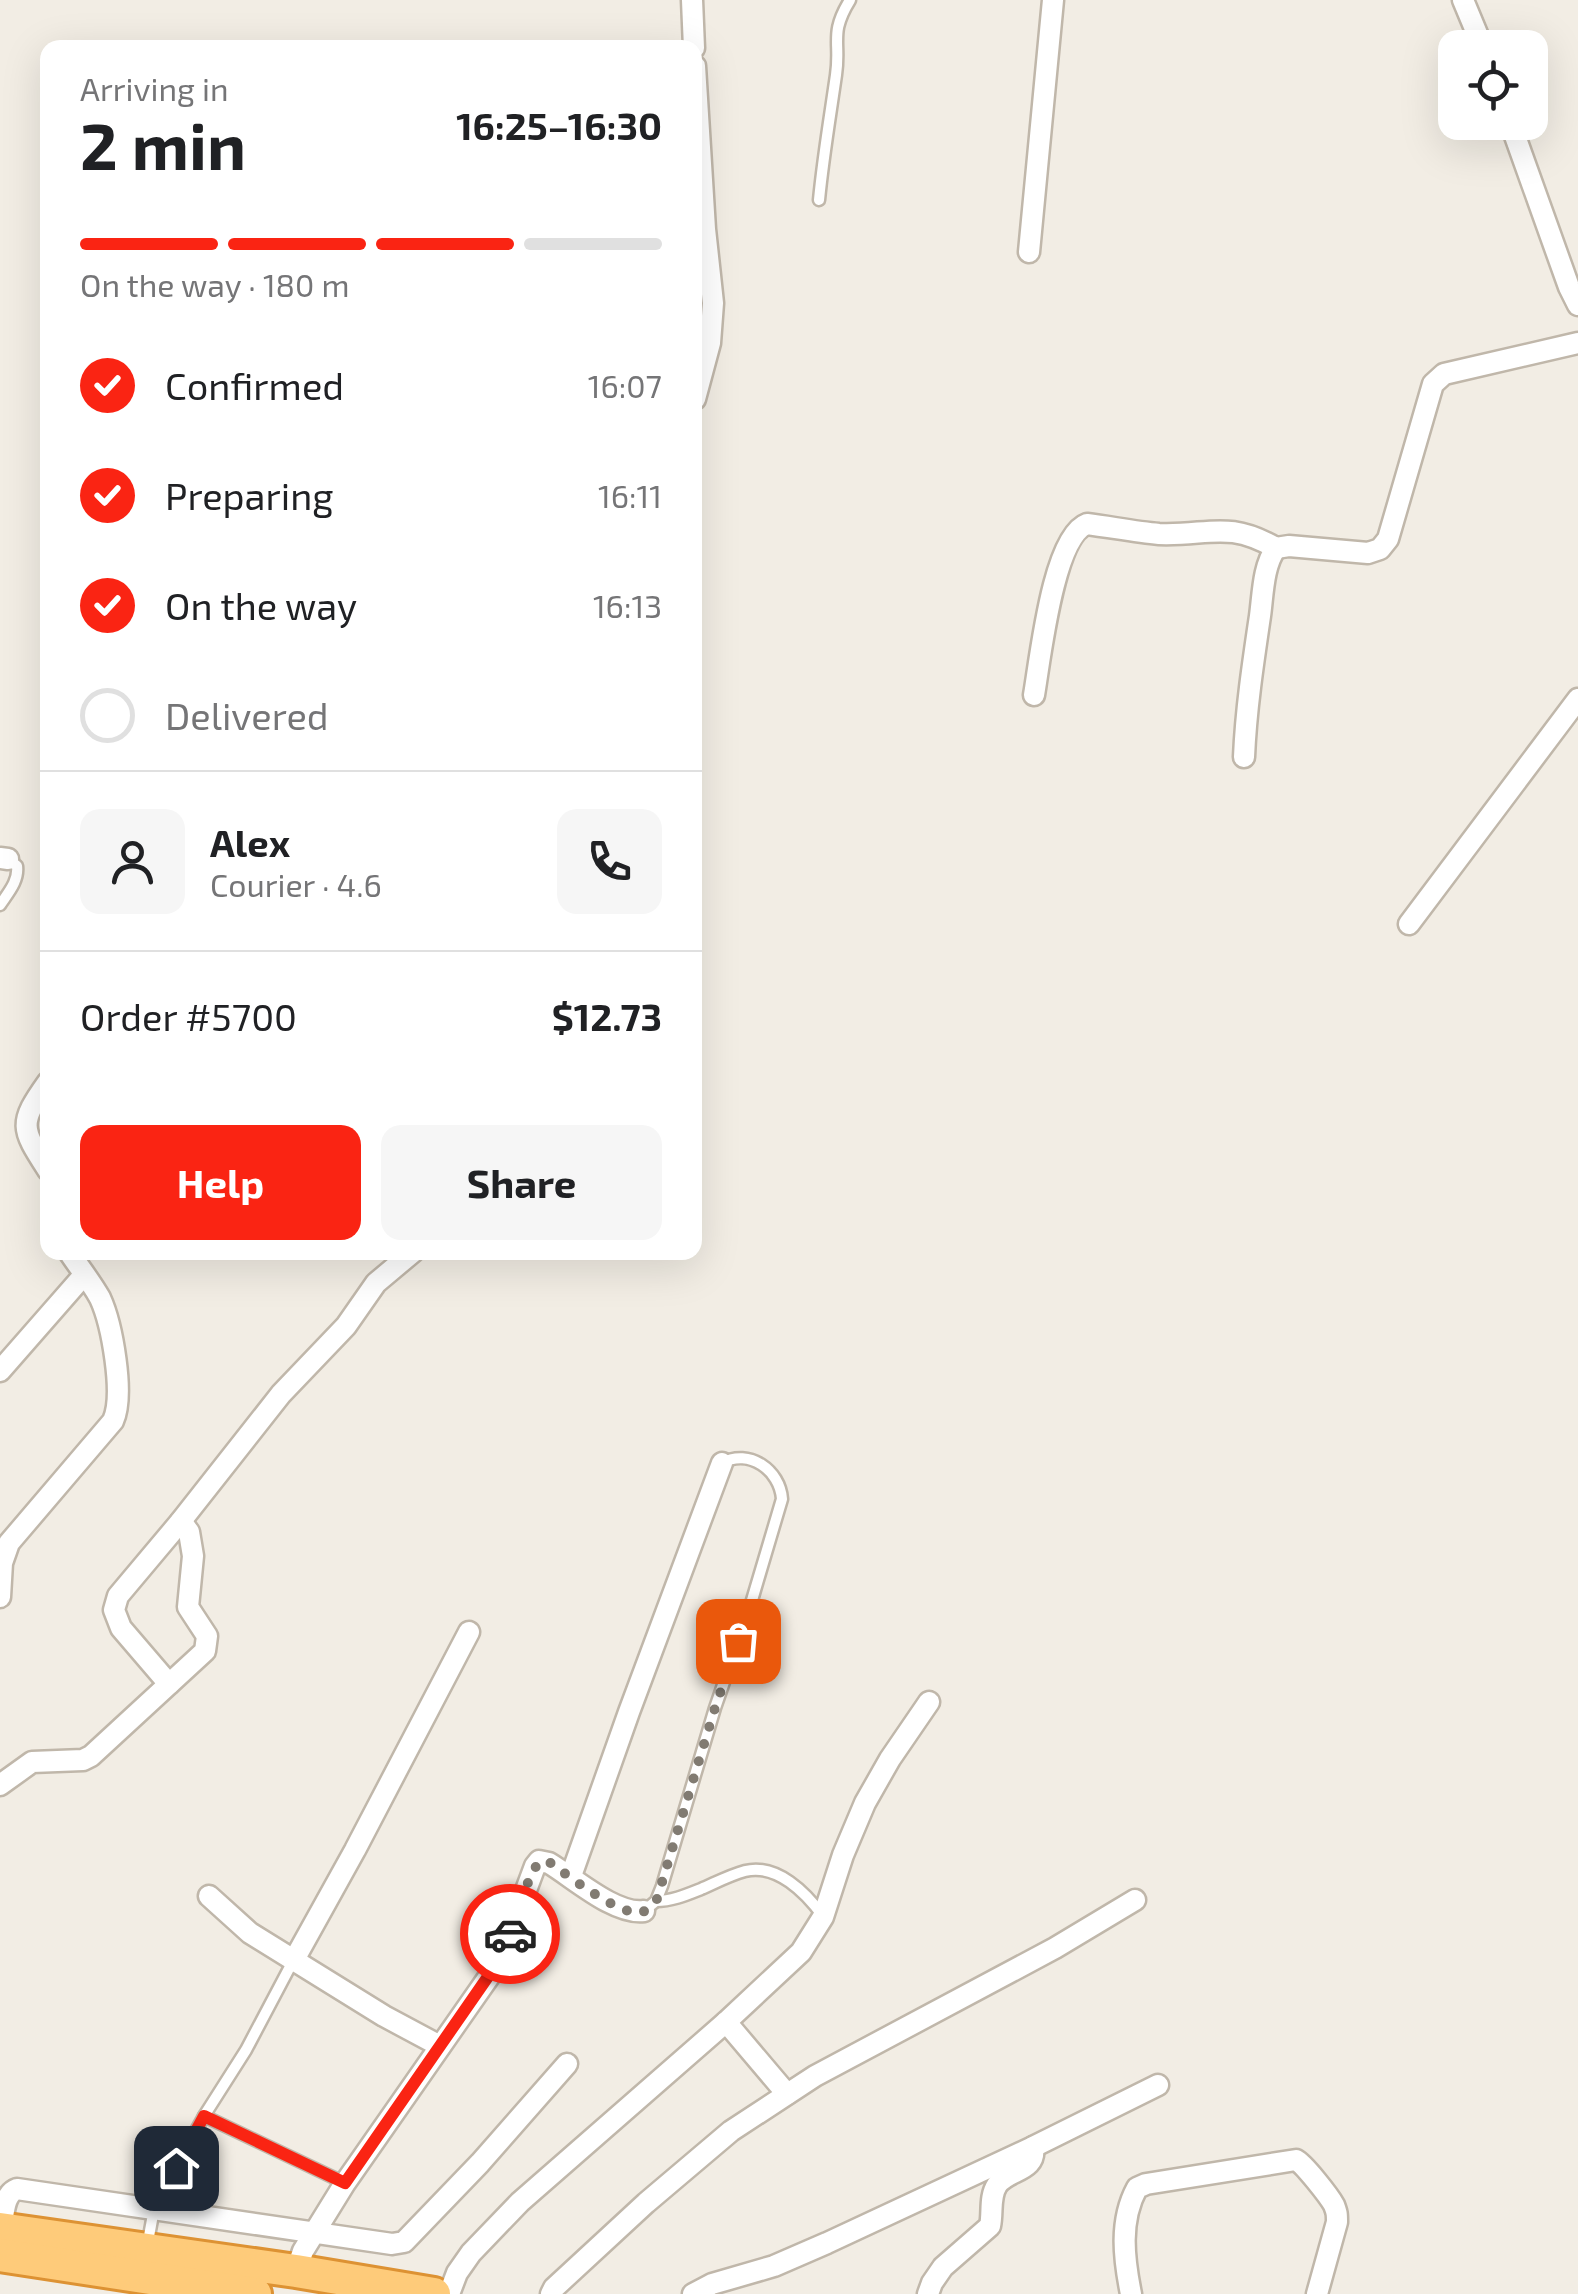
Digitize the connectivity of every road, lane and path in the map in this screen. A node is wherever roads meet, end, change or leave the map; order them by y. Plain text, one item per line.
1 (692, 0) edge
2 (850, 0) edge
3 (1053, 0) edge
4 (1463, 0) edge
5 (1476, 30) edge
6 (694, 40) edge
7 (1517, 140) edge
8 (702, 180) edge
9 (819, 200) dead end
10 (1029, 252) dead end
11 (1578, 304) edge
12 (1578, 343) edge
13 (702, 373) edge
14 (1276, 548) junction
15 (1034, 695) dead end
16 (1578, 698) edge
17 (1244, 757) dead end
18 (4, 858) edge
19 (0, 905) edge
20 (1409, 924) dead end
21 (40, 1093) edge
22 (40, 1156) edge
23 (74, 1260) edge
24 (403, 1260) edge
25 (84, 1275) junction
26 (0, 1371) edge
27 (722, 1463) joint
28 (181, 1522) junction
29 (0, 1597) edge
30 (469, 1632) dead end
31 (169, 1684) junction
32 (929, 1702) dead end
33 (0, 1784) edge
34 (571, 1876) junction
35 (209, 1896) dead end
36 (1134, 1900) dead end
37 (649, 1906) junction
38 (823, 1917) junction
39 (294, 1960) junction
40 (726, 2022) junction
41 (440, 2046) junction
42 (567, 2064) dead end
43 (1158, 2086) dead end
44 (787, 2094) junction
45 (204, 2116) junction
46 (1033, 2147) junction
47 (345, 2183) junction
48 (154, 2209) junction
49 (1, 2229) edge
50 (313, 2234) junction
51 (147, 2250) junction
52 (0, 2255) edge
53 (296, 2271) junction
54 (251, 2294) edge
55 (434, 2294) edge
56 (448, 2294) edge
57 (551, 2294) edge
58 (693, 2294) edge
59 (928, 2294) edge
60 (1131, 2294) edge
61 (1317, 2294) edge

1 - 6 street
2 - 9 lane
3 - 10 street
4 - 5 street
7 - 11 street
8 - 13 street
12 - 14 street
14 - 15 street
14 - 17 street
16 - 20 street
18 - 19 lane
21 - 22 street
23 - 25 street
24 - 28 street
25 - 26 street
25 - 29 street
27 - 34 street
27 - 37 lane
28 - 31 street
28 - 31 street
30 - 39 street
31 - 33 street
32 - 38 street
34 - 37 street
34 - 41 street
35 - 39 street
36 - 44 street
37 - 38 lane
38 - 40 street
39 - 41 street
39 - 45 lane
40 - 44 street
40 - 56 street
41 - 47 street
42 - 50 street
43 - 46 street
44 - 57 street
45 - 47 lane
45 - 48 lane
46 - 58 street
46 - 59 street
47 - 50 street
48 - 49 street
48 - 50 street
48 - 51 lane
49 - 51 highway
50 - 53 street
51 - 53 highway
52 - 54 highway
53 - 55 highway
60 - 61 street

